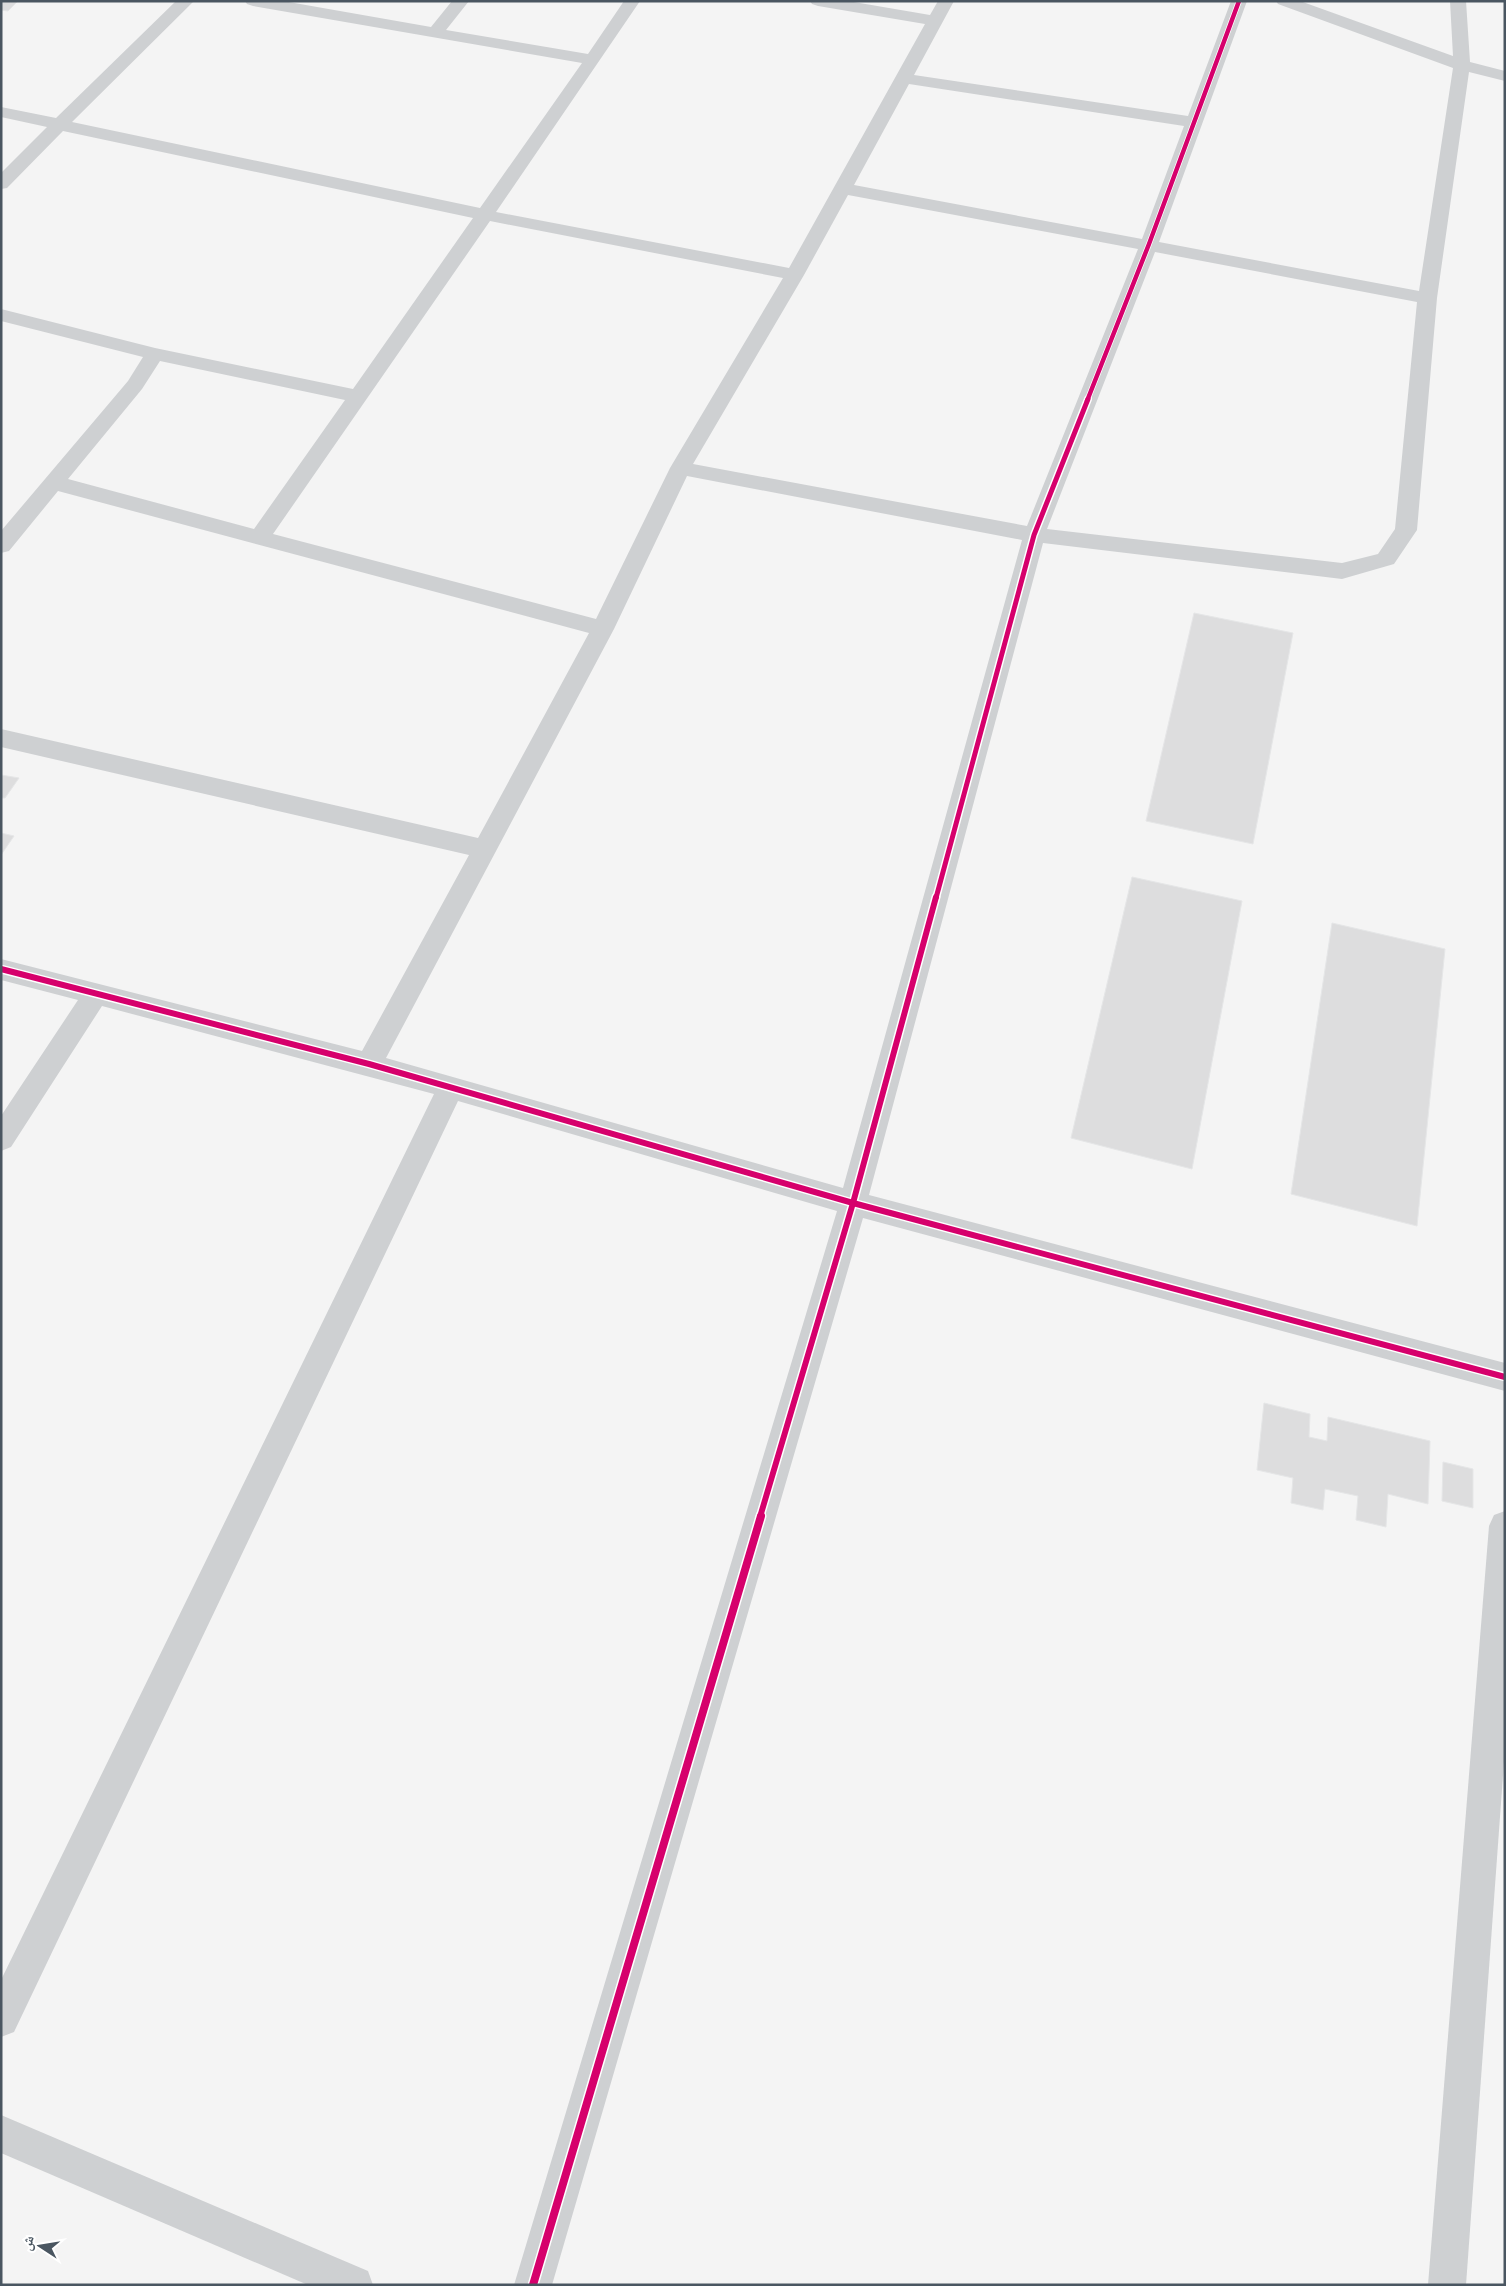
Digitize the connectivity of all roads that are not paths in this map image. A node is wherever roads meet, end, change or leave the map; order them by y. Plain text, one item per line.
1 (186, 1) edge
2 (253, 1) edge
3 (461, 1) edge
4 (632, 1) edge
5 (818, 1) edge
6 (946, 1) edge
7 (1239, 1) edge
8 (1284, 1) edge
9 (1458, 1) edge
10 (934, 22) junction
11 (436, 33) junction
12 (593, 60) junction
13 (1462, 65) junction
14 (1505, 76) edge
15 (903, 78) junction
16 (1, 112) edge
17 (1193, 122) junction
18 (60, 124) junction
19 (1, 184) edge
20 (842, 188) junction
21 (485, 215) junction
22 (1149, 244) junction
23 (795, 275) junction
24 (1427, 298) junction
25 (1, 315) edge
26 (155, 354) junction
27 (358, 396) junction
28 (680, 468) junction
29 (55, 484) junction
30 (1034, 534) junction
31 (259, 538) junction
32 (1, 546) edge
33 (603, 629) junction
34 (1, 738) edge
35 (484, 849) junction
36 (1, 969) edge
37 (96, 994) junction
38 (369, 1064) junction
39 (451, 1088) junction
40 (1, 1139) edge
41 (853, 1204) junction
42 (1505, 1377) edge
43 (1505, 1526) edge
44 (1, 2019) edge
45 (1, 2134) edge
46 (354, 2285) edge
47 (533, 2285) edge
48 (1447, 2285) edge

1 - 18 street
2 - 11 street
3 - 11 street
4 - 12 street
5 - 10 street
6 - 10 street
7 - 17 street
8 - 13 street
9 - 13 street
10 - 15 street
11 - 12 street
12 - 21 street
13 - 14 street
13 - 24 street
15 - 17 street
15 - 20 street
16 - 18 street
17 - 22 street
18 - 19 street
18 - 21 street
20 - 22 street
20 - 23 street
21 - 23 street
21 - 27 street
22 - 24 street
22 - 30 street
23 - 28 street
24 - 30 street
25 - 26 street
26 - 27 street
26 - 29 street
27 - 31 street
28 - 30 street
28 - 33 street
29 - 31 street
29 - 32 street
30 - 41 street
31 - 33 street
33 - 35 street
34 - 35 street
35 - 38 street
36 - 37 street
37 - 38 street
37 - 40 street
38 - 39 street
39 - 41 street
39 - 44 street
41 - 42 street
41 - 47 street
43 - 48 street
45 - 46 street

